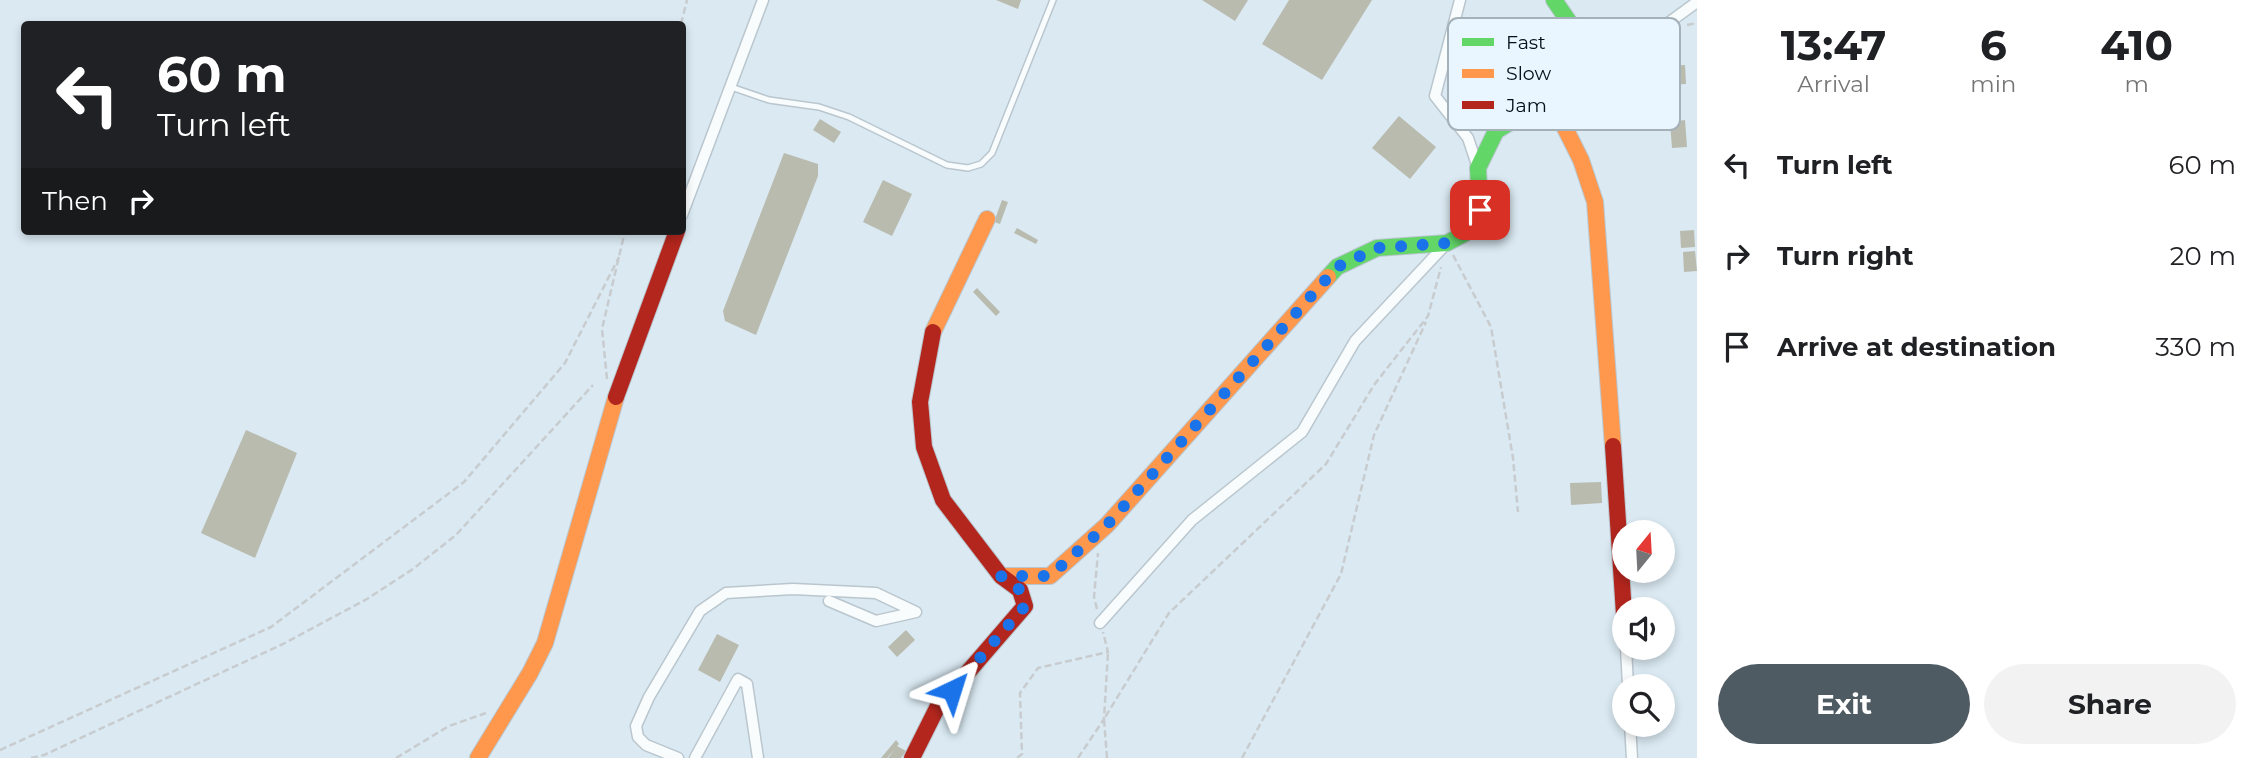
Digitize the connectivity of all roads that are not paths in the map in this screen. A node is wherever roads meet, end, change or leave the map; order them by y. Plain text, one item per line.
1 (763, 0) edge
2 (1053, 0) edge
3 (1460, 0) edge
4 (1554, 0) edge
5 (1697, 2) edge
6 (1455, 18) edge
7 (1566, 18) edge
8 (1675, 18) edge
9 (1448, 46) edge
10 (731, 87) junction
11 (1448, 113) edge
12 (1462, 130) edge
13 (1498, 130) edge
14 (1566, 130) edge
15 (1478, 167) junction
16 (686, 205) edge
17 (987, 219) dead end
18 (676, 235) edge
19 (1447, 243) junction
20 (1001, 576) junction
21 (1623, 597) edge
22 (829, 601) dead end
23 (1100, 622) road end
24 (1631, 737) edge
25 (478, 758) edge
26 (677, 758) edge
27 (695, 758) edge
28 (758, 758) edge
29 (912, 758) edge
30 (1632, 758) edge

1 - 10 street
2 - 10 lane
3 - 6 street
4 - 7 street
5 - 8 street
9 - 11 street
10 - 16 street
12 - 15 street
13 - 15 street
14 - 21 street
15 - 19 street
17 - 20 street
18 - 25 street
19 - 20 street
19 - 23 street
20 - 29 street
22 - 26 street
24 - 30 street
27 - 28 street

